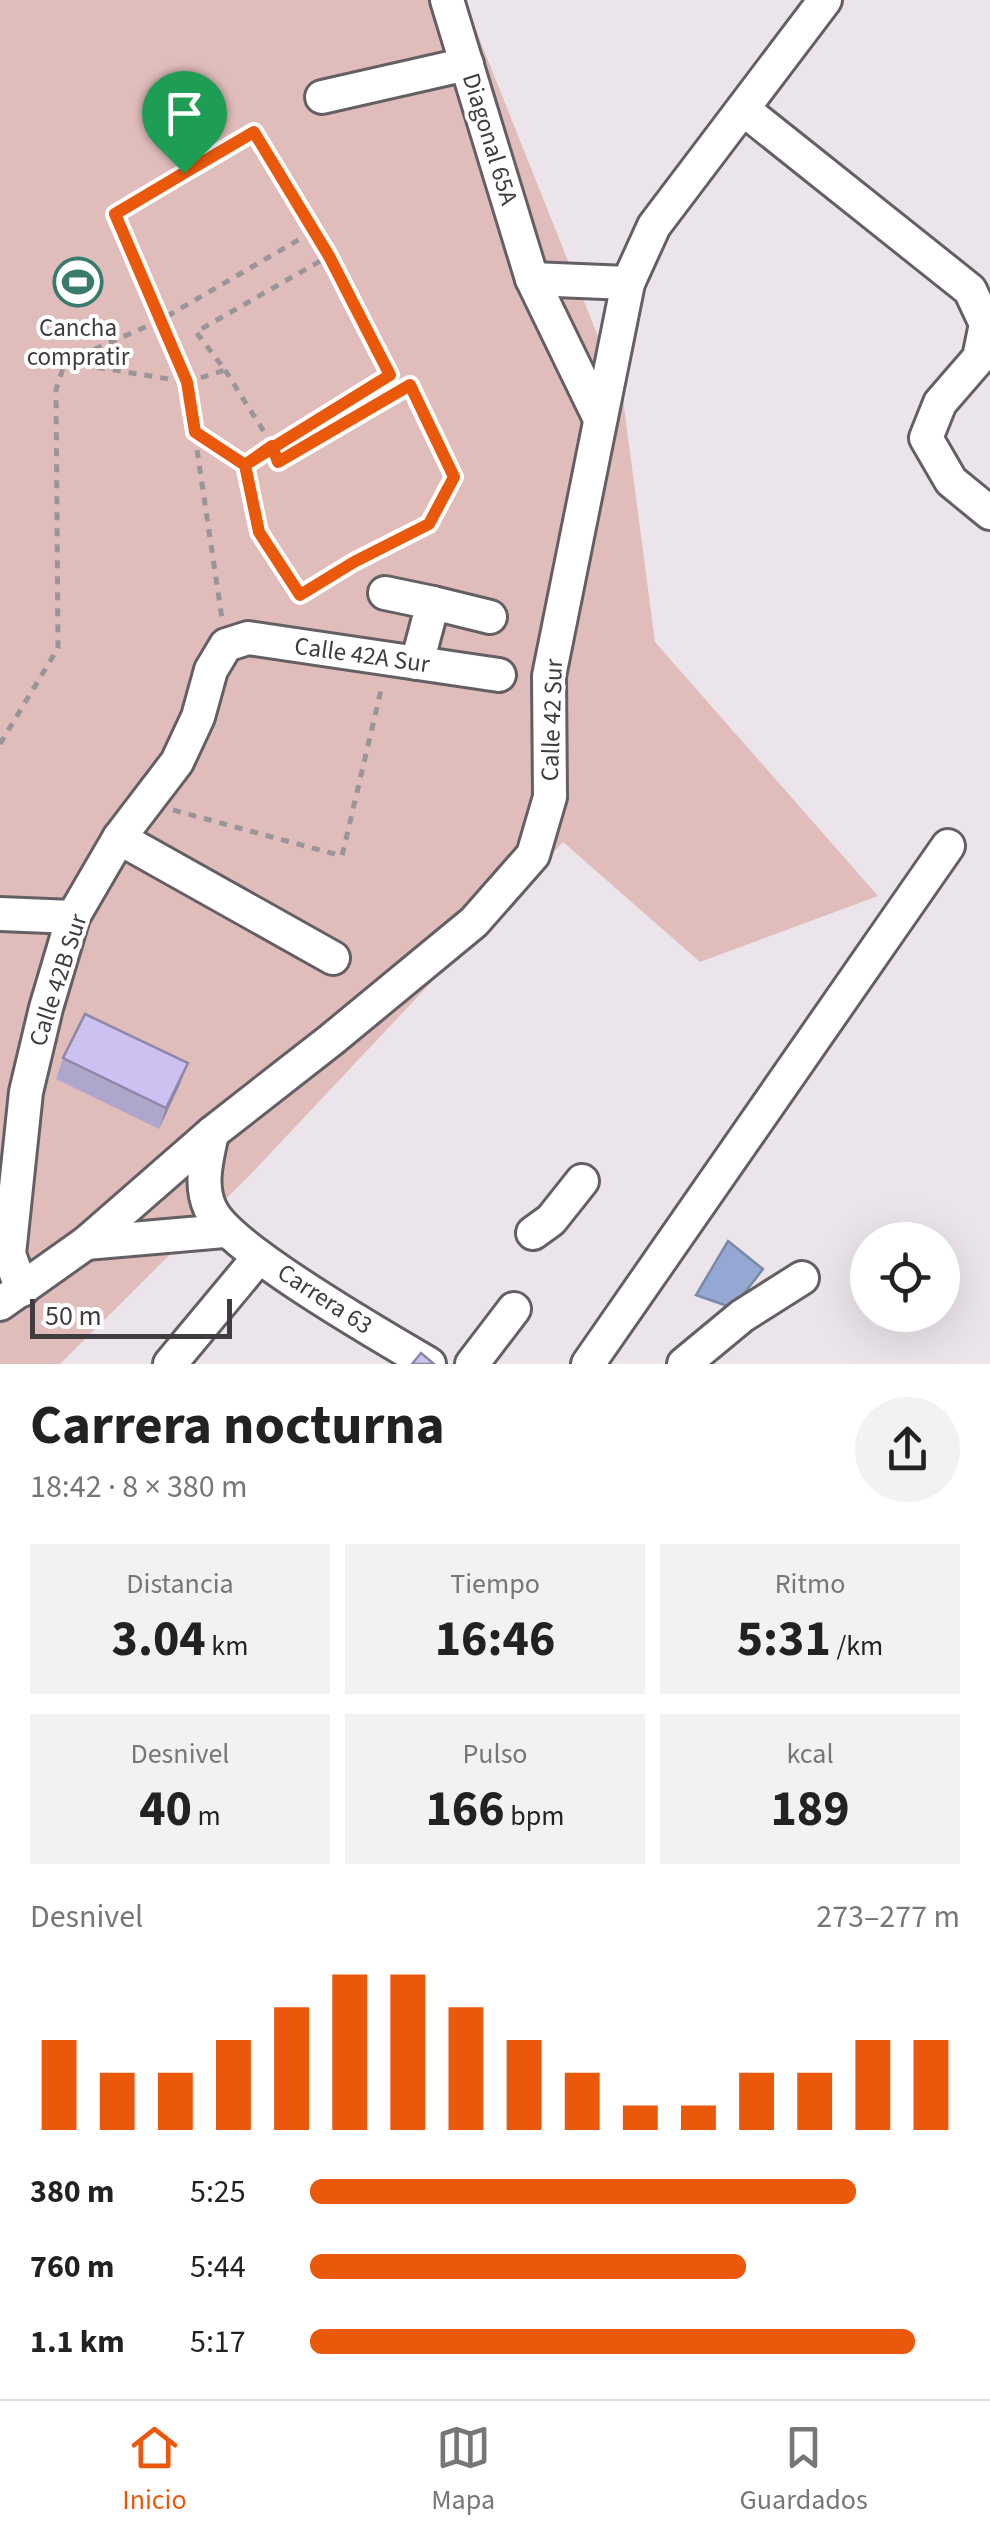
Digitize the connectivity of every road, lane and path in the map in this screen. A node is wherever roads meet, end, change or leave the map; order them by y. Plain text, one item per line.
1 (447, 0) edge
2 (825, 0) edge
3 (467, 64) junction
4 (322, 97) dead end
5 (743, 108) junction
6 (312, 232) junction
7 (329, 256) junction
8 (532, 279) junction
9 (628, 283) junction
10 (159, 321) junction
11 (66, 362) junction
12 (225, 370) junction
13 (187, 382) junction
14 (598, 417) junction
15 (195, 432) junction
16 (272, 446) junction
17 (245, 465) junction
18 (990, 512) edge
19 (385, 594) dead end
20 (434, 603) junction
21 (490, 617) dead end
22 (226, 644) junction
23 (403, 661) junction
24 (499, 675) dead end
25 (0, 744) edge
26 (144, 802) junction
27 (119, 838) junction
28 (948, 846) dead end
29 (0, 914) edge
30 (74, 917) junction
31 (334, 958) dead end
32 (212, 1132) junction
33 (582, 1181) dead end
34 (6, 1193) edge
35 (224, 1230) junction
36 (532, 1233) dead end
37 (86, 1243) junction
38 (4, 1254) edge
39 (259, 1257) junction
40 (802, 1278) dead end
41 (11, 1297) edge
42 (514, 1309) dead end
43 (389, 1354) edge
44 (170, 1364) edge
45 (429, 1364) edge
46 (472, 1364) edge
47 (588, 1364) edge
48 (684, 1364) edge

1 - 3 street, Diagonal 65A
2 - 5 street, Calle 42 Sur
3 - 4 street
3 - 8 street, Diagonal 65A
5 - 9 street, Calle 42 Sur
5 - 18 street
6 - 7 path
6 - 10 path
6 - 10 path
7 - 12 path
7 - 16 path
8 - 9 street
8 - 14 street, Diagonal 65A
9 - 14 street, Calle 42 Sur
10 - 11 path
10 - 13 path
11 - 13 path
11 - 25 path
12 - 13 path
12 - 16 path
13 - 15 path
14 - 32 street, Calle 42 Sur
15 - 17 path
15 - 22 path
16 - 17 path
16 - 17 path
19 - 20 street
20 - 21 street
20 - 23 street
22 - 23 street, Calle 42A Sur
22 - 26 street, Calle 42B Sur
23 - 24 street, Calle 42A Sur
23 - 26 path
26 - 27 street, Calle 42B Sur
27 - 30 street, Calle 42B Sur
27 - 31 street
28 - 47 street
29 - 30 street
30 - 34 street, Calle 42B Sur
32 - 35 street, Carrera 63
32 - 37 street, Calle 42 Sur
33 - 36 street
34 - 38 street, Calle 42B Sur
35 - 37 street
35 - 39 street, Carrera 63
37 - 41 street
38 - 41 street, Calle 42B Sur
39 - 43 street, Carrera 63
39 - 44 street
40 - 48 street
42 - 46 street
43 - 45 street, Carrera 63

